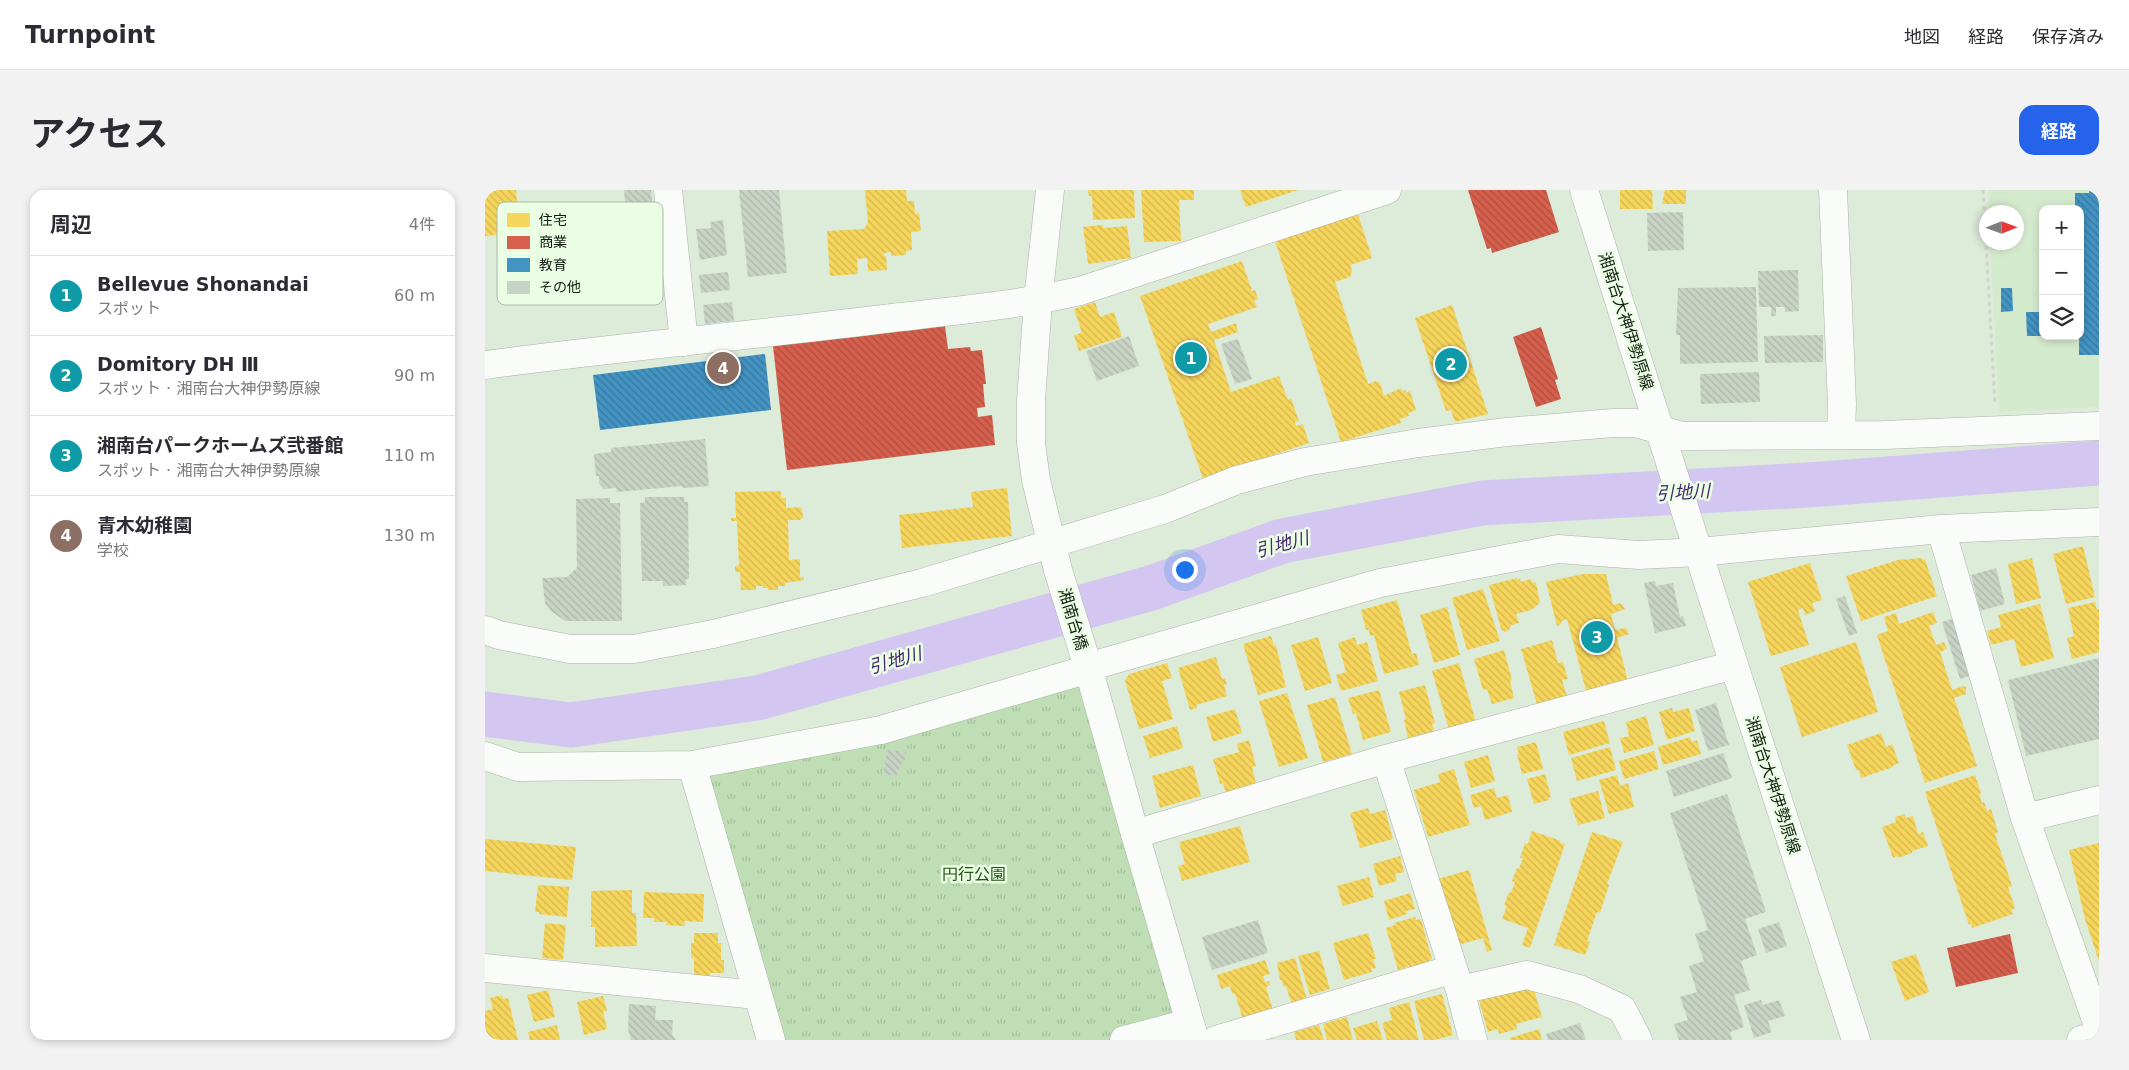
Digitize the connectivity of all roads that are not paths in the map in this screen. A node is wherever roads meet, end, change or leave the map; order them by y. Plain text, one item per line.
1 (668, 190) edge
2 (1050, 190) edge
3 (1387, 190) edge
4 (1833, 190) edge
5 (1585, 191) edge
6 (1327, 199) edge
7 (1038, 300) junction
8 (684, 342) junction
9 (485, 365) edge
10 (2099, 426) edge
11 (1841, 435) junction
12 (1664, 441) junction
13 (2099, 522) edge
14 (1941, 529) junction
15 (1695, 540) junction
16 (1055, 558) junction
17 (485, 630) edge
18 (1734, 665) junction
19 (1088, 667) junction
20 (485, 756) edge
21 (1386, 759) junction
22 (692, 766) junction
23 (2099, 800) edge
24 (2025, 818) junction
25 (1135, 834) junction
26 (485, 968) edge
27 (1456, 979) junction
28 (757, 995) junction
29 (2099, 1028) edge
30 (1192, 1032) edge
31 (2099, 1036) edge
32 (771, 1040) edge
33 (1123, 1040) edge
34 (1216, 1040) edge
35 (1473, 1040) edge
36 (1638, 1040) edge
37 (1856, 1040) edge
38 (2081, 1040) edge

1 - 8 street
2 - 7 street, 湘南台橋
3 - 6 street
4 - 11 street
5 - 12 street, 湘南台大神伊勢原線
6 - 7 street
7 - 8 street
7 - 16 street, 湘南台橋
8 - 9 street
10 - 11 street
11 - 12 street
12 - 15 street
12 - 16 street
13 - 14 street
14 - 15 street
14 - 24 street
15 - 18 street, 湘南台大神伊勢原線
15 - 19 street
16 - 17 street
16 - 19 street, 湘南台橋
18 - 21 street
18 - 37 street, 湘南台大神伊勢原線
19 - 22 street
19 - 25 street, 湘南台橋
20 - 22 street
21 - 25 street
21 - 27 street
22 - 28 street
23 - 24 street
24 - 29 street
25 - 30 street, 湘南台橋
26 - 28 street
27 - 34 street
27 - 35 street
27 - 36 street
28 - 32 street
30 - 33 street
31 - 38 street

